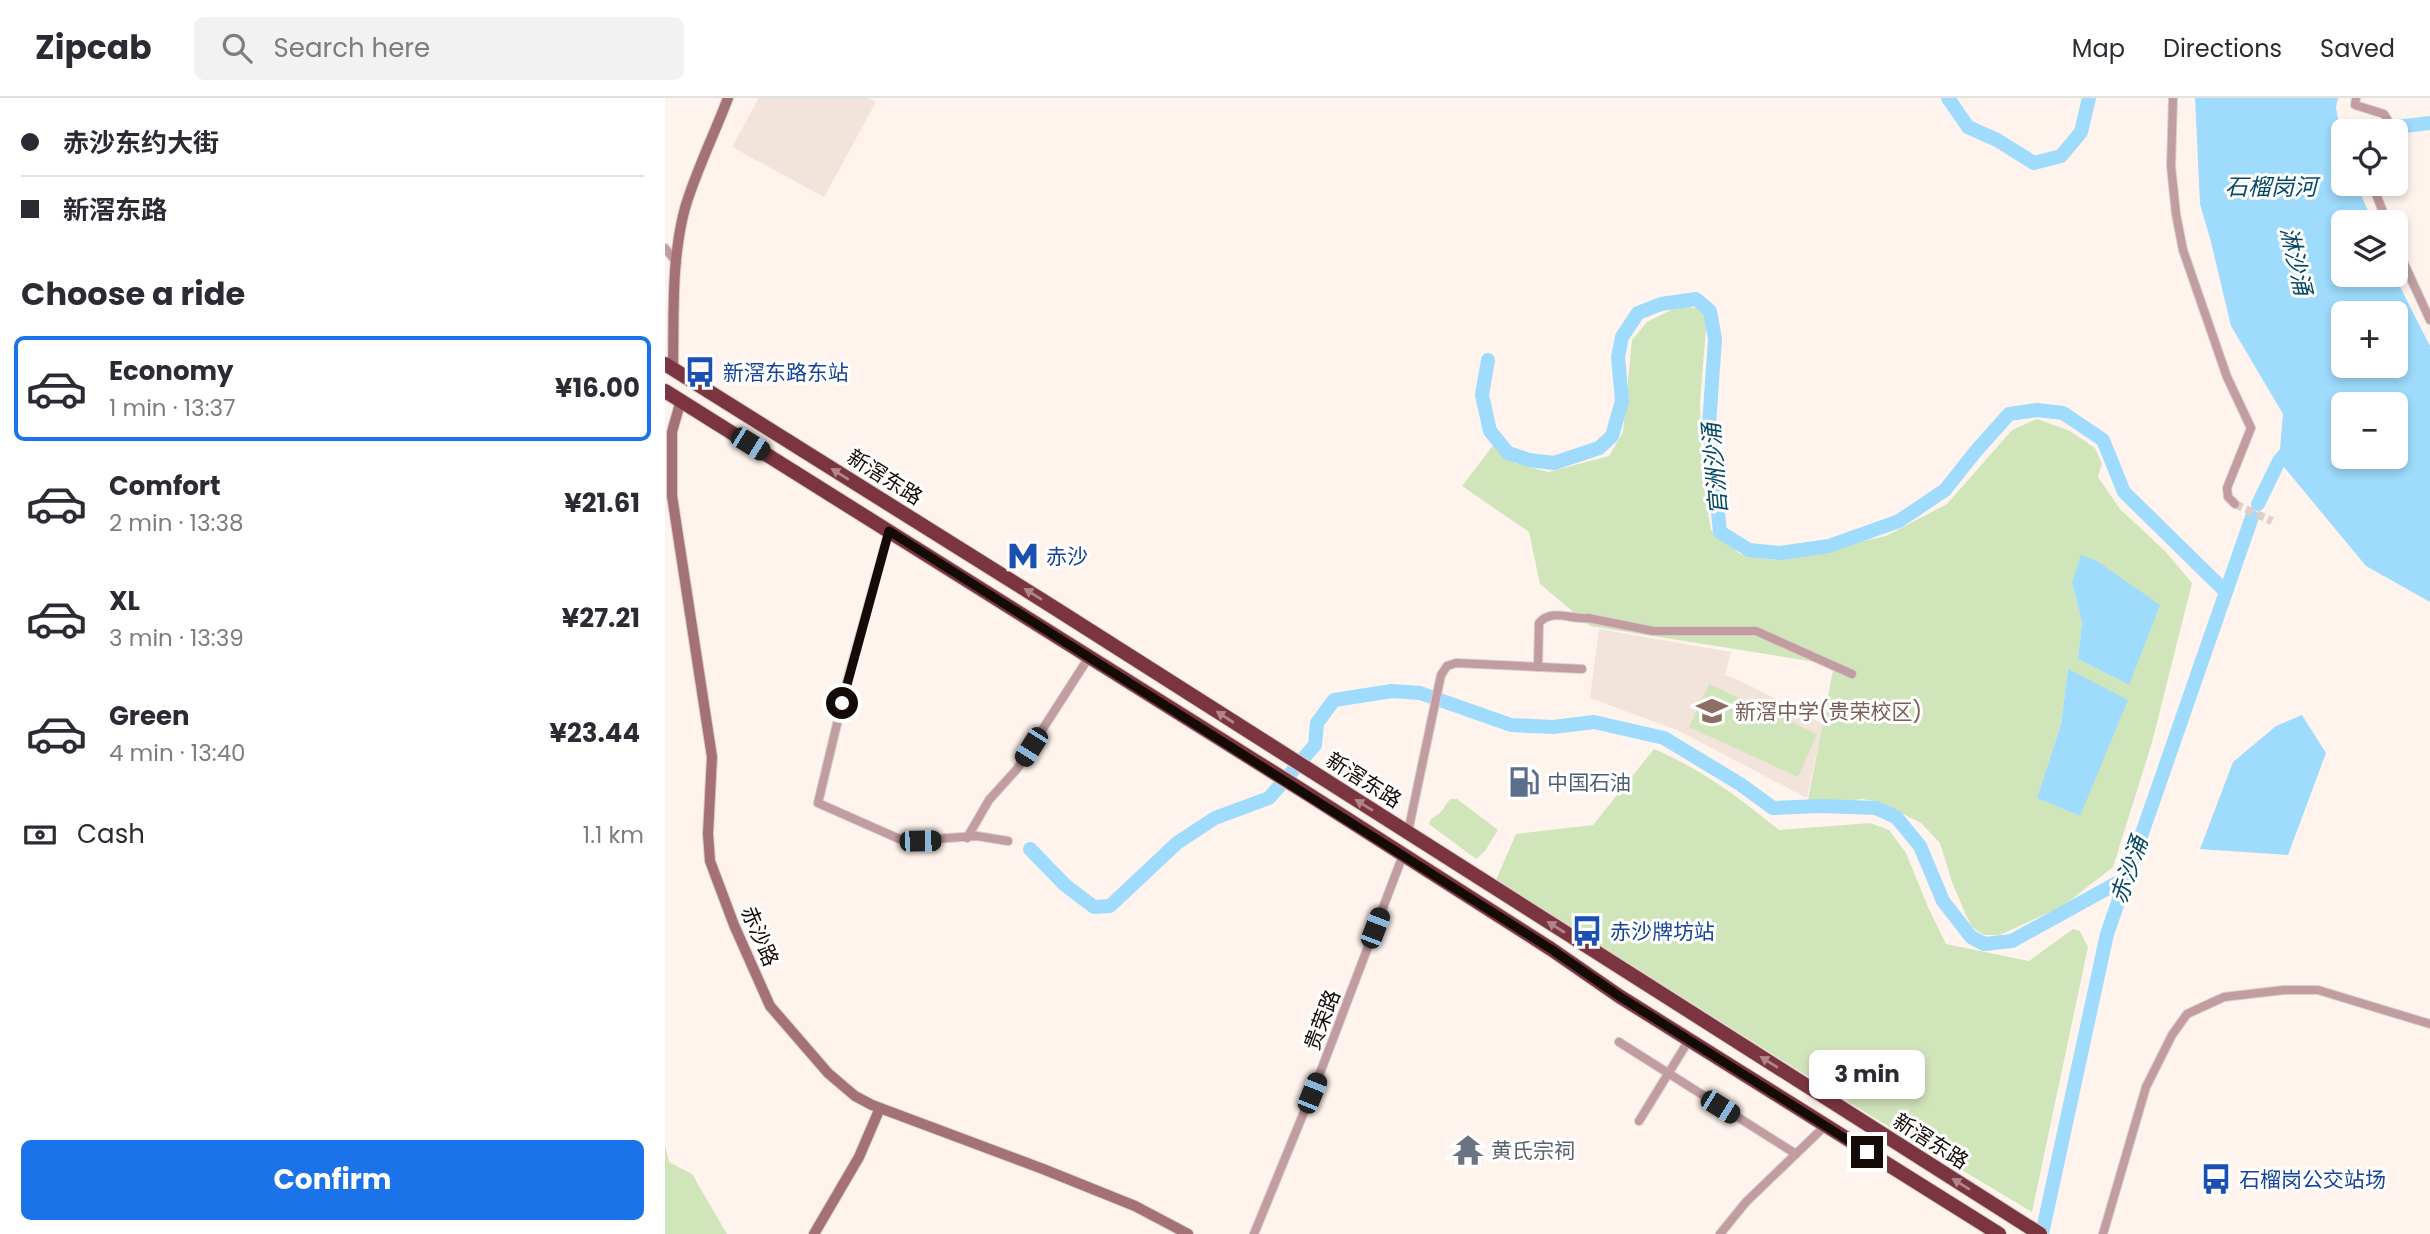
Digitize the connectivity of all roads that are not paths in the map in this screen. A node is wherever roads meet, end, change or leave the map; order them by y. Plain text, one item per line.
1 (728, 98) edge
2 (2173, 98) edge
3 (2356, 98) edge
4 (2386, 119) edge
5 (665, 248) edge
6 (677, 263) junction
7 (2408, 272) edge
8 (2430, 320) edge
9 (669, 366) edge
10 (665, 391) edge
11 (681, 400) junction
12 (2235, 504) dead end
13 (889, 531) junction
14 (1089, 657) junction
15 (1538, 667) junction
16 (1582, 669) dead end
17 (1852, 674) dead end
18 (1408, 832) junction
19 (967, 838) junction
20 (1008, 841) dead end
21 (1403, 855) junction
22 (2430, 1024) edge
23 (1689, 1040) junction
24 (1619, 1042) dead end
25 (1668, 1074) junction
26 (880, 1108) junction
27 (1639, 1121) dead end
28 (1825, 1126) junction
29 (1796, 1154) junction
30 (814, 1234) edge
31 (1188, 1234) edge
32 (1254, 1234) edge
33 (1720, 1234) edge
34 (1999, 1234) edge
35 (2039, 1234) edge
36 (2103, 1234) edge

1 - 6 street
2 - 12 street
3 - 4 street
5 - 6 street
6 - 9 street
7 - 8 street
18 -> 9 highway, 新滘东路
10 - 11 highway, 新滘东路
11 - 13 highway, 新滘东路
11 - 26 street, 赤沙路
13 - 14 highway, 新滘东路
13 - 19 street
14 - 19 street
14 - 21 highway, 新滘东路
15 - 16 street
15 - 17 street
15 - 18 street
35 -> 18 highway, 新滘东路
19 - 20 street
21 - 23 highway, 新滘东路
21 - 32 street, 贵荣路
22 - 36 street
23 - 25 street
23 - 28 highway, 新滘东路
24 - 25 street
25 - 27 street
25 - 29 street
26 - 30 street
26 - 31 street, 赤沙路
28 - 29 street
28 - 34 highway, 新滘东路
29 - 33 street

